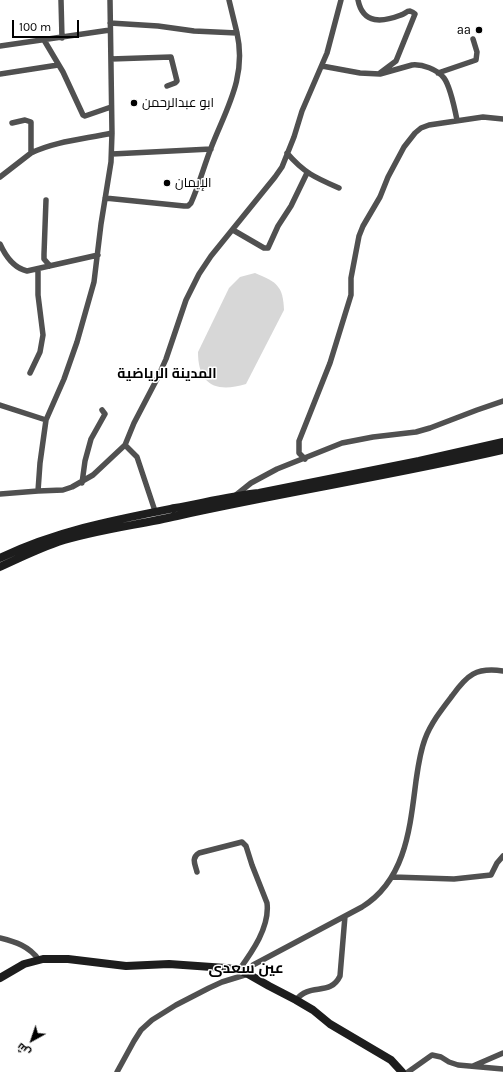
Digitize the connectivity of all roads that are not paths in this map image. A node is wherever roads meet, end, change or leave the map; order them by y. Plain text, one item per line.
1 (61, 0) edge
2 (110, 0) edge
3 (229, 0) edge
4 (341, 0) edge
5 (358, 0) edge
6 (110, 23) junction
7 (110, 30) junction
8 (237, 33) junction
9 (62, 38) junction
10 (473, 39) dead end
11 (44, 40) junction
12 (0, 46) edge
13 (111, 58) junction
14 (58, 64) junction
15 (322, 66) junction
16 (438, 73) junction
17 (0, 74) edge
18 (378, 74) junction
19 (167, 86) dead end
20 (111, 107) junction
21 (503, 119) edge
22 (457, 120) junction
23 (12, 123) dead end
24 (112, 134) junction
25 (210, 149) junction
26 (31, 153) junction
27 (287, 153) junction
28 (112, 154) junction
29 (307, 173) junction
30 (0, 177) edge
31 (338, 188) dead end
32 (105, 198) junction
33 (46, 200) dead end
34 (233, 230) junction
35 (0, 244) edge
36 (98, 255) junction
37 (50, 266) junction
38 (38, 269) junction
39 (30, 373) dead end
40 (503, 401) edge
41 (0, 405) edge
42 (102, 410) dead end
43 (46, 420) junction
44 (503, 442) edge
45 (124, 446) junction
46 (503, 450) edge
47 (304, 459) junction
48 (82, 483) junction
49 (38, 490) junction
50 (0, 494) edge
51 (236, 495) junction
52 (155, 511) junction
53 (0, 558) edge
54 (0, 567) edge
55 (503, 671) edge
56 (503, 856) edge
57 (197, 872) dead end
58 (393, 877) junction
59 (346, 916) junction
60 (0, 938) edge
61 (39, 960) junction
62 (239, 970) junction
63 (248, 974) junction
64 (0, 978) edge
65 (296, 1000) junction
66 (503, 1053) edge
67 (473, 1066) junction
68 (503, 1069) edge
69 (117, 1072) edge
70 (402, 1072) edge
71 (408, 1072) edge

1 - 9 street
2 - 6 street
3 - 8 street
4 - 15 street
5 - 18 street
6 - 7 street
6 - 8 street
7 - 9 street
7 - 13 street
8 - 25 street
9 - 11 street
10 - 16 street
11 - 12 street
11 - 14 street
13 - 19 street
13 - 20 street
14 - 17 street
14 - 20 street
15 - 18 street
15 - 27 street
16 - 18 street
16 - 22 street
20 - 24 street
21 - 22 street
22 - 47 street
23 - 26 street
24 - 26 street
24 - 28 street
25 - 28 street
25 - 32 street
26 - 30 street
27 - 29 street
27 - 34 street
28 - 32 street
29 - 31 street
29 - 34 street
32 - 36 street
33 - 37 street
34 - 45 street
35 - 38 street
36 - 37 street
36 - 43 street
37 - 38 street
38 - 39 street
40 - 47 street
41 - 43 street
42 - 48 street
43 - 49 street
44 - 51 main road
45 - 48 street
45 - 52 street
46 - 54 main road
47 - 51 street
48 - 49 street
49 - 50 street
51 - 52 main road
52 - 53 main road
55 - 58 street
56 - 58 street
57 - 62 street
58 - 59 street
59 - 63 street
59 - 65 street
60 - 61 street
61 - 62 main road
61 - 64 main road
62 - 63 main road
63 - 65 main road
63 - 69 street
65 - 70 main road
66 - 67 street
67 - 68 street
67 - 71 street

